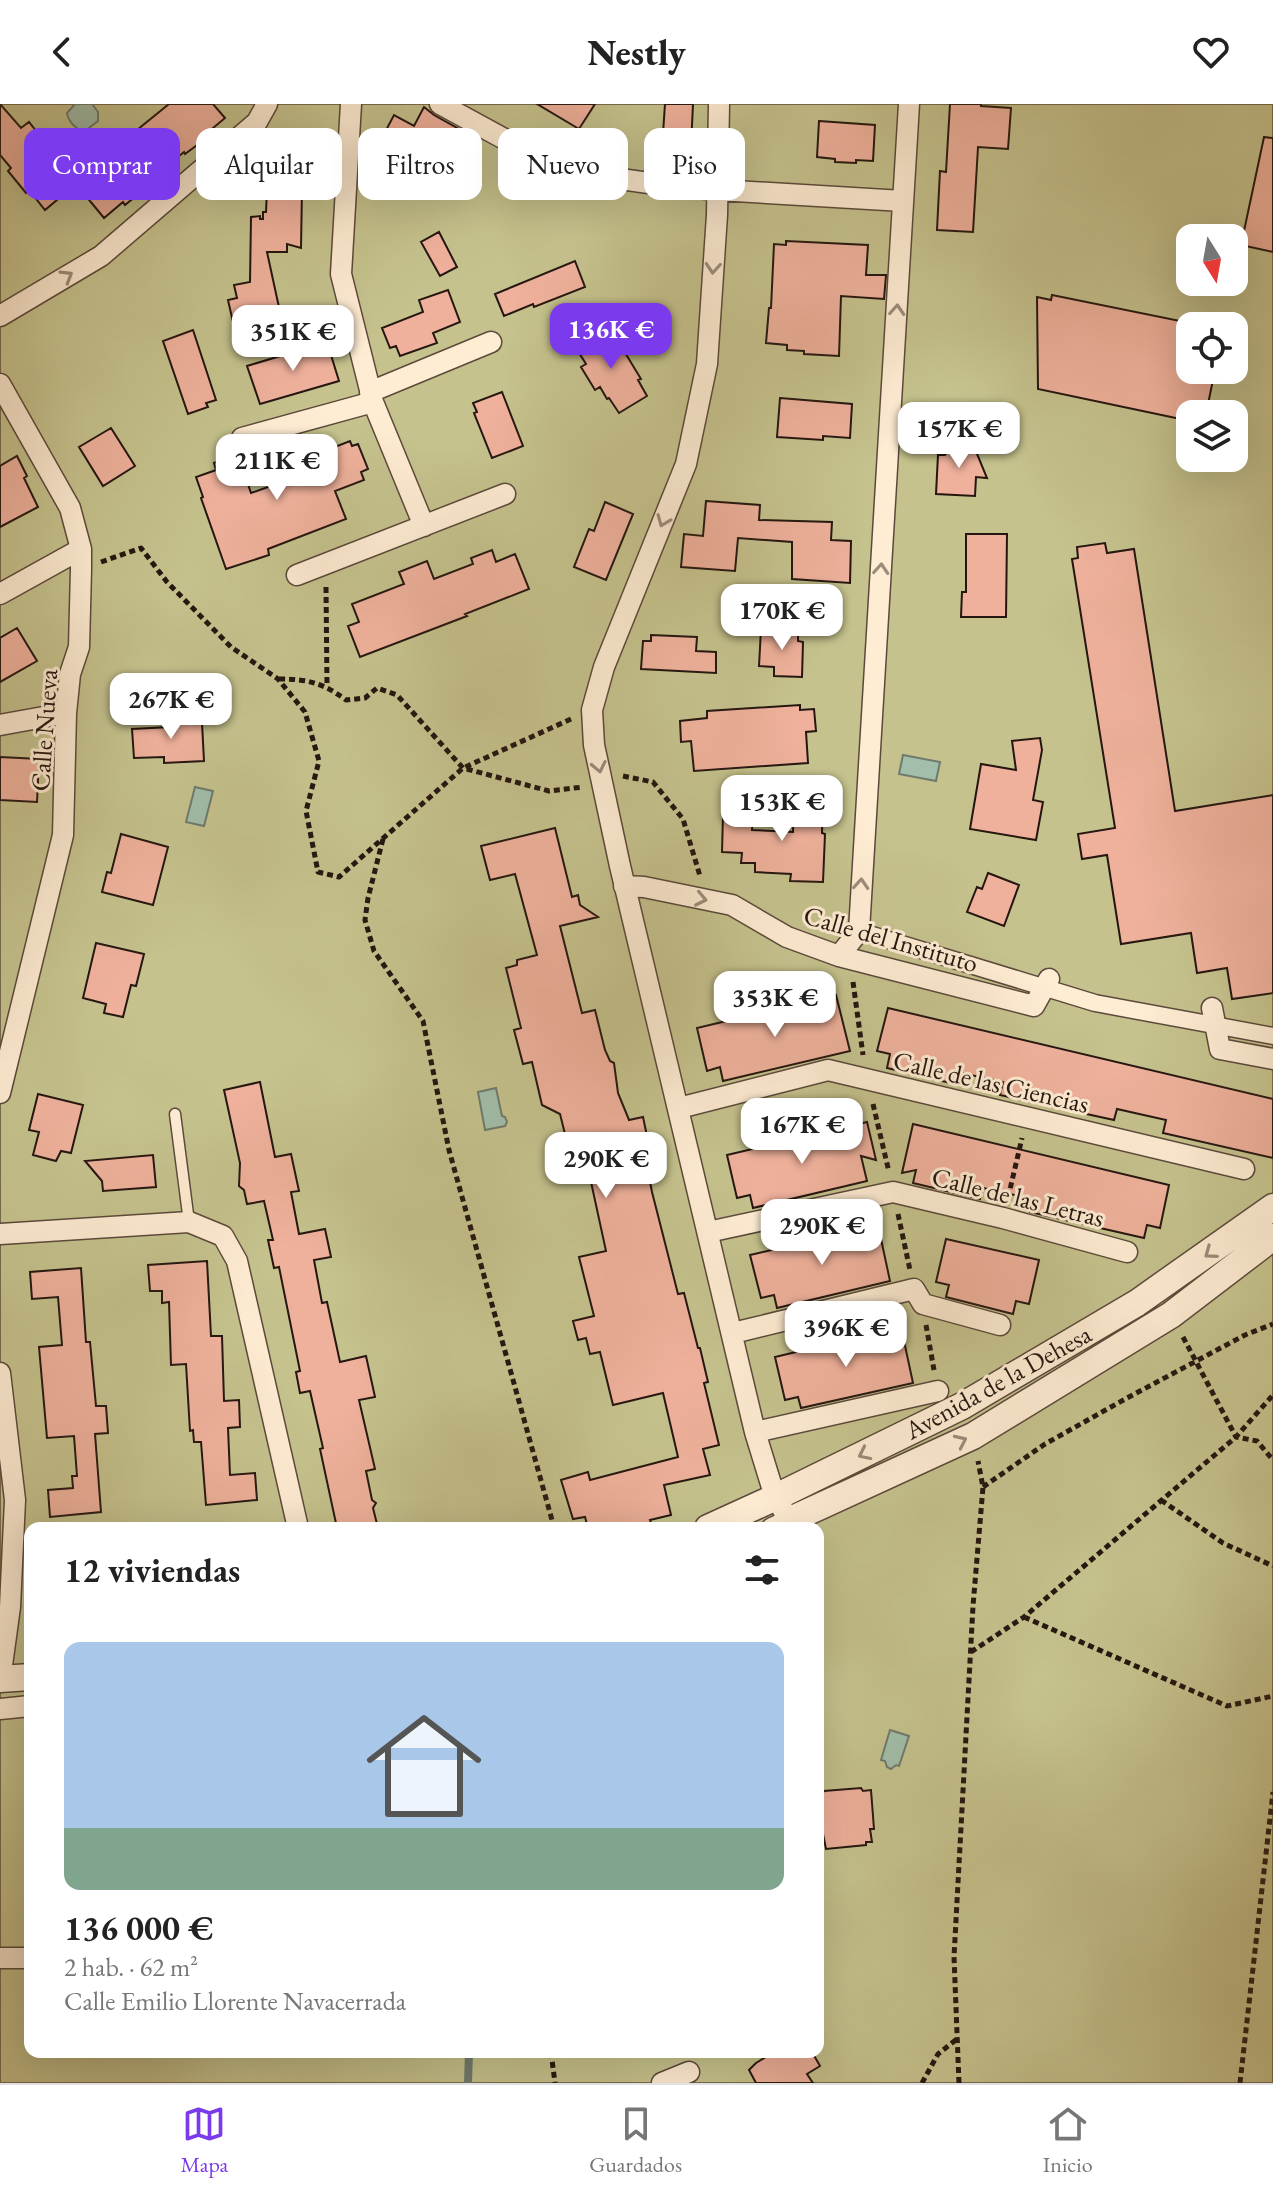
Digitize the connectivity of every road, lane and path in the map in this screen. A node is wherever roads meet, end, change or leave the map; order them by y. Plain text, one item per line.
1 (267, 104) edge
2 (351, 104) edge
3 (440, 104) edge
4 (719, 104) edge
5 (909, 104) edge
6 (719, 128) edge
7 (644, 182) edge
8 (745, 192) edge
9 (717, 200) edge
10 (903, 201) junction
11 (0, 316) edge
12 (491, 342) dead end
13 (0, 384) edge
14 (372, 397) junction
15 (242, 438) dead end
16 (505, 494) dead end
17 (424, 526) junction
18 (81, 559) junction
19 (325, 565) junction
20 (297, 575) dead end
21 (0, 594) edge
22 (278, 679) junction
23 (327, 686) junction
24 (592, 710) junction
25 (66, 713) junction
26 (0, 725) edge
27 (463, 768) junction
28 (616, 783) junction
29 (383, 838) junction
30 (702, 884) dead end
31 (624, 886) junction
32 (859, 931) junction
33 (839, 956) junction
34 (864, 961) junction
35 (1047, 983) junction
36 (1214, 1017) junction
37 (1273, 1036) edge
38 (1273, 1059) edge
39 (866, 1079) junction
40 (0, 1093) edge
41 (679, 1108) junction
42 (175, 1114) dead end
43 (877, 1118) dead end
44 (1015, 1165) dead end
45 (1244, 1169) dead end
46 (893, 1192) junction
47 (1273, 1207) edge
48 (1003, 1218) junction
49 (189, 1222) junction
50 (902, 1231) dead end
51 (708, 1232) junction
52 (0, 1234) edge
53 (1273, 1237) edge
54 (1127, 1252) dead end
55 (918, 1297) junction
56 (1171, 1315) junction
57 (1273, 1324) edge
58 (1000, 1325) dead end
59 (733, 1333) junction
60 (1195, 1360) junction
61 (0, 1373) edge
62 (938, 1391) joint
63 (1273, 1395) edge
64 (755, 1432) junction
65 (973, 1436) junction
66 (1236, 1437) junction
67 (1273, 1460) edge
68 (983, 1487) junction
69 (1161, 1500) junction
70 (779, 1515) edge
71 (297, 1522) edge
72 (552, 1522) edge
73 (741, 1522) edge
74 (1273, 1566) edge
75 (1024, 1617) junction
76 (970, 1653) junction
77 (24, 1677) edge
78 (0, 1679) edge
79 (1273, 1696) edge
80 (24, 1707) edge
81 (0, 1709) edge
82 (1273, 1792) edge
83 (0, 1958) edge
84 (24, 1958) edge
85 (957, 2039) junction
86 (552, 2058) edge
87 (689, 2072) dead end
88 (555, 2083) edge
89 (662, 2083) edge
90 (922, 2083) edge
91 (959, 2083) edge
92 (1240, 2083) edge

11 -> 1 street
2 - 14 street
3 - 7 street
4 - 6 street
5 - 10 street
8 - 10 street
9 -> 24 street
32 -> 10 street
12 - 14 street
13 - 18 street, Calle Nueva
14 - 15 street
14 - 17 street
16 - 17 street
17 - 19 street
18 - 21 street
18 - 22 path
18 - 25 street, Calle Nueva
19 - 20 street
19 - 23 path
22 - 23 path
22 - 29 path
23 - 27 path
24 - 27 path
24 -> 28 street
25 - 26 street
25 - 40 street, Calle Nueva
27 - 28 path
27 - 29 path
28 - 30 path
28 - 31 street
29 - 72 path
31 -> 33 street, Calle del Instituto
31 - 41 street
32 - 33 street
32 - 35 street, Calle del Instituto
33 - 34 street, Calle del Instituto
34 - 35 street, Calle del Instituto
34 - 39 path
35 - 36 street, Calle del Instituto
36 - 37 street, Calle del Instituto
36 - 38 street
39 - 41 street, Calle de las Ciencias
39 - 45 street, Calle de las Ciencias
41 - 51 street
42 - 49 lane
43 - 46 path
44 - 48 path
46 - 48 street, Calle de las Letras
46 - 51 street, Calle de las Letras
47 -> 70 street, Avenida de la Dehesa
48 - 54 street, Calle de las Letras
49 - 52 street
49 - 71 street
50 - 55 path
51 - 59 street
53 - 56 street, Avenida de la Dehesa
55 - 58 street
55 - 59 street
55 - 62 path
56 - 60 path
56 - 65 street, Avenida de la Dehesa
57 - 60 path
59 - 64 street
60 - 66 path
60 - 68 path
61 - 78 street
62 - 64 street
63 - 66 path
64 - 70 street
65 - 68 path
70 -> 65 street, Avenida de la Dehesa
66 - 67 path
66 - 69 path
68 - 76 path
69 - 74 path
69 - 75 path
70 - 73 street, Avenida de la Dehesa
75 - 76 path
75 - 79 path
76 - 85 path
77 - 78 street
80 - 81 street
82 - 92 path
83 - 84 street
85 - 90 path
85 - 91 path
86 - 88 path
87 - 89 street

